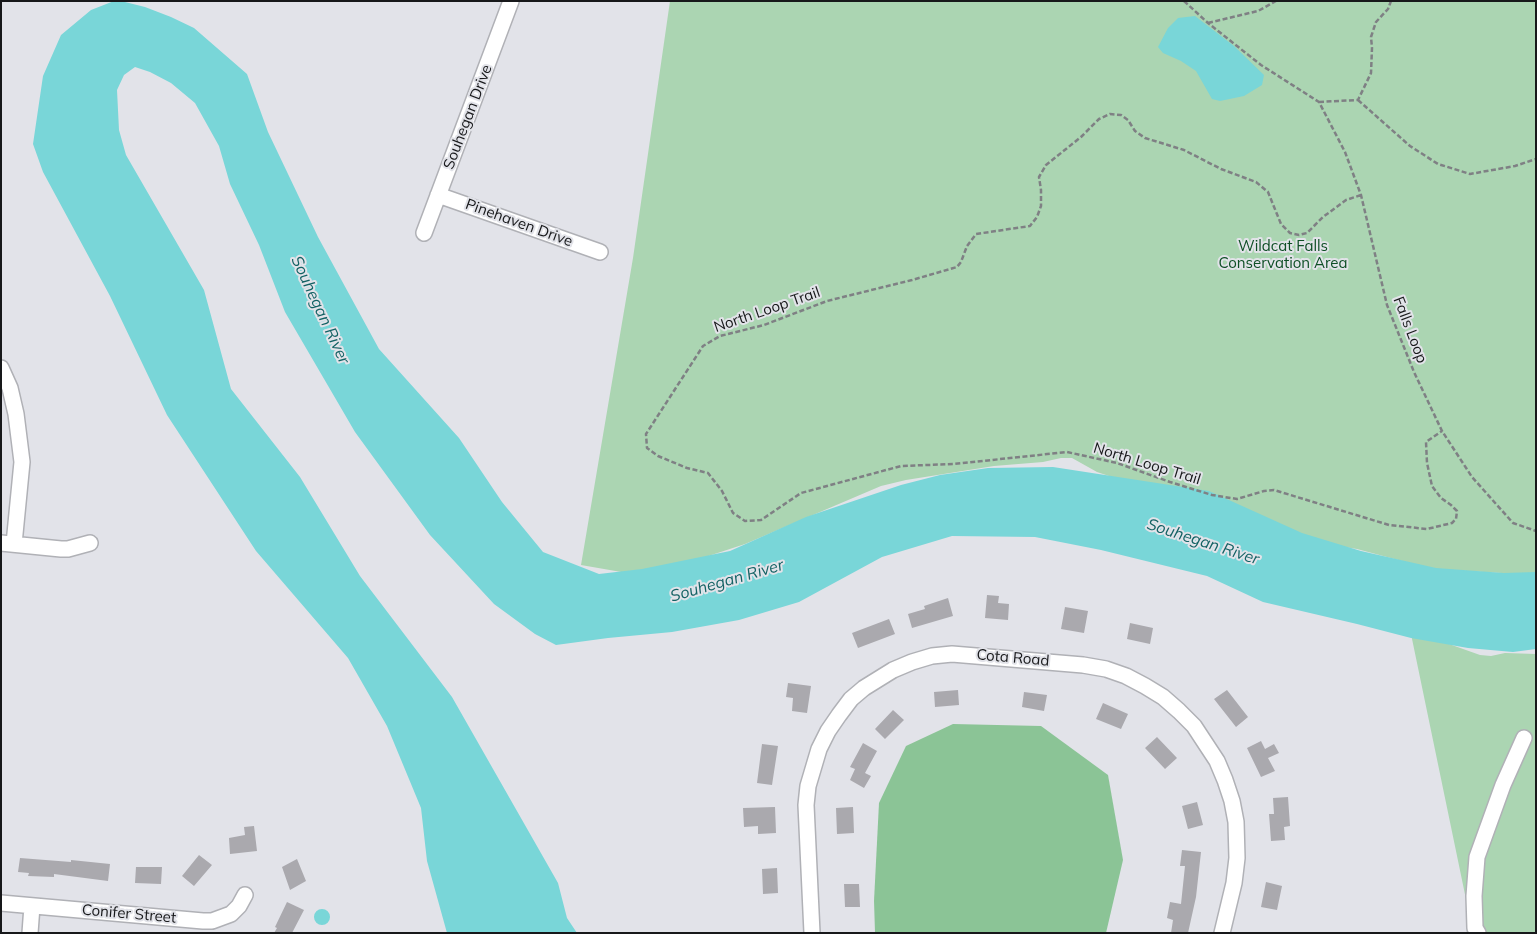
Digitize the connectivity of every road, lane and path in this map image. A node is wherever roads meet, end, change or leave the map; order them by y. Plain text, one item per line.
1 (512, 1) edge
2 (1184, 1) edge
3 (1276, 1) edge
4 (1391, 1) edge
5 (1208, 23) junction
6 (1358, 100) junction
7 (1319, 102) junction
8 (1536, 159) edge
9 (438, 194) junction
10 (1361, 195) junction
11 (424, 233) dead end
12 (600, 252) dead end
13 (1, 368) edge
14 (1442, 431) junction
15 (1536, 531) edge
16 (8, 543) edge
17 (90, 543) dead end
18 (1524, 738) dead end
19 (245, 895) dead end
20 (1, 903) edge
21 (32, 906) junction
22 (30, 933) edge
23 (812, 933) edge
24 (1222, 933) edge
25 (1478, 933) edge

1 - 9 street, Souhegan Drive
2 - 5 path
3 - 5 path
4 - 6 path
5 - 7 path
6 - 7 path
6 - 8 path
7 - 10 path, Falls Loop
9 - 11 street, Souhegan Drive
9 - 12 street, Pinehaven Drive
10 - 14 path, Falls Loop
10 - 14 path, North Loop Trail
13 - 16 street
14 - 15 path, Falls Loop
16 - 17 street
18 - 25 street
19 - 21 street, Conifer Street
20 - 21 street, Conifer Street
21 - 22 street
23 - 24 street, Cota Road

